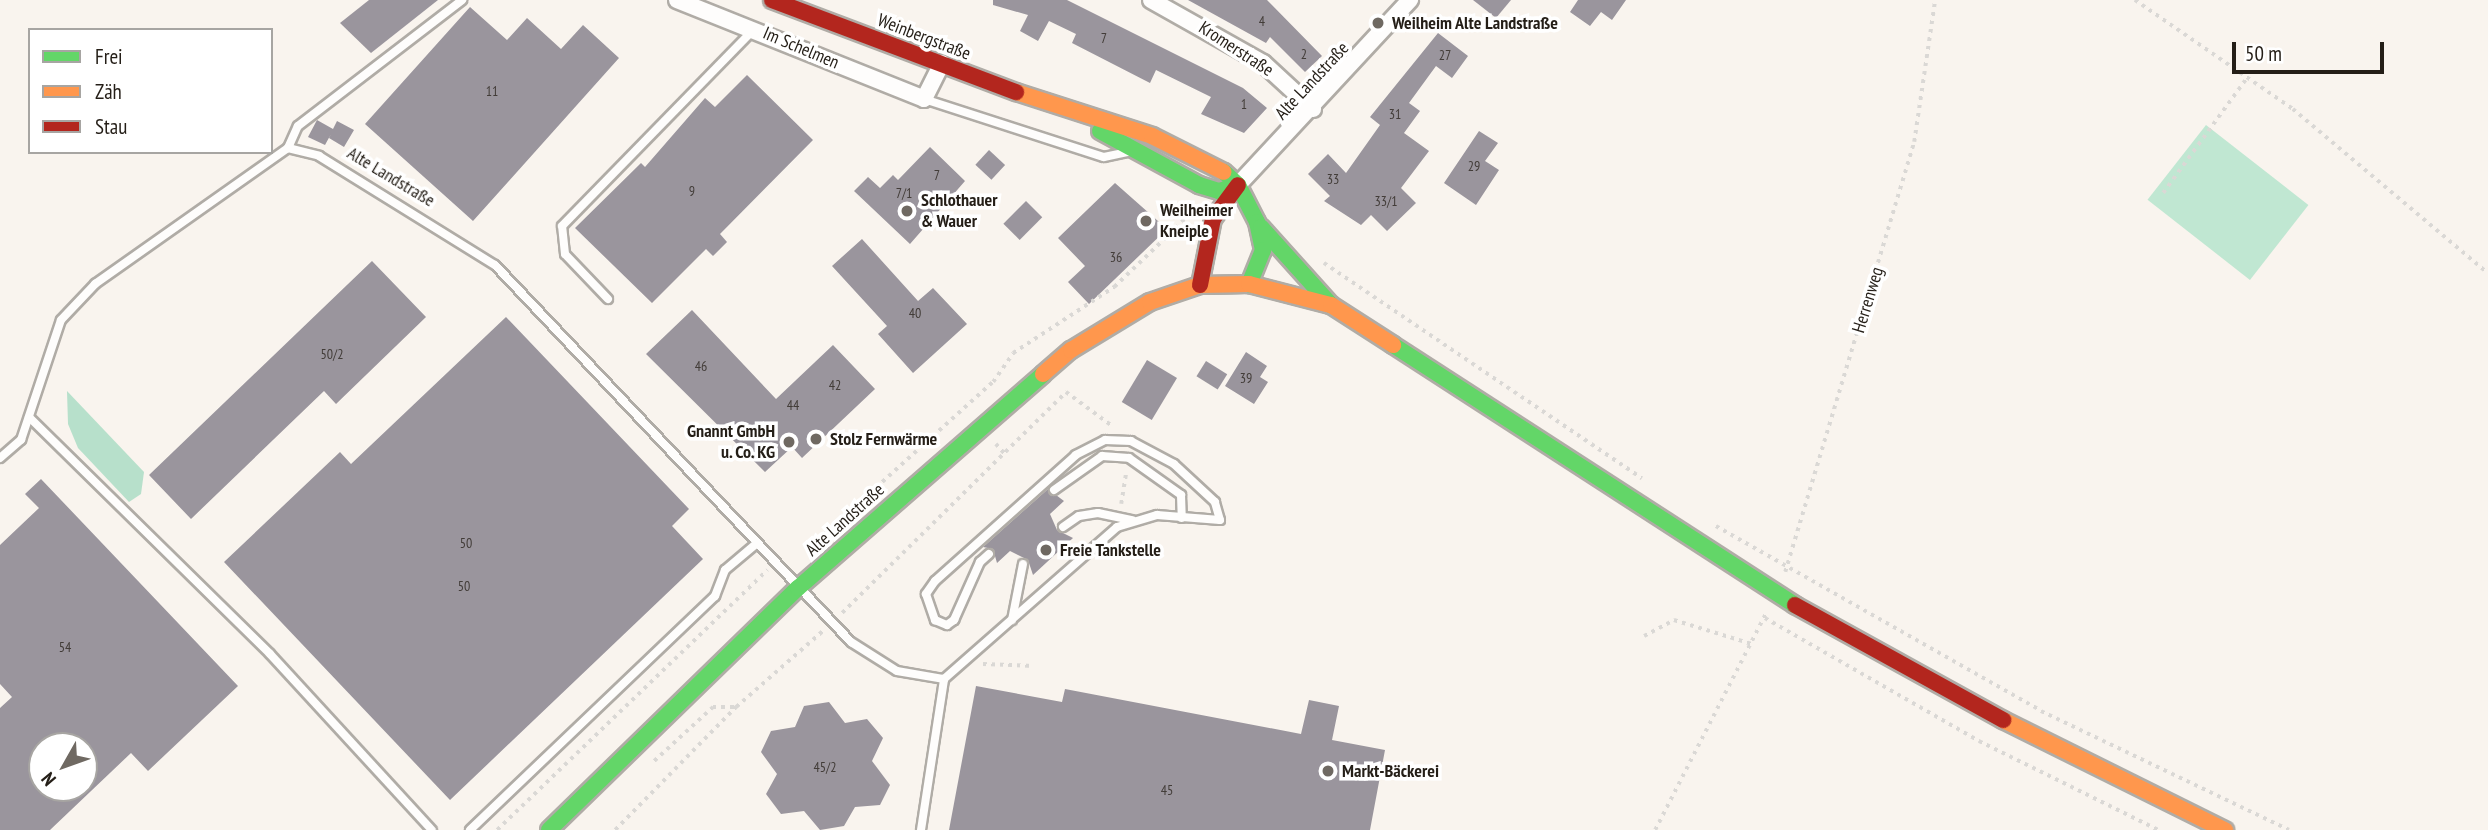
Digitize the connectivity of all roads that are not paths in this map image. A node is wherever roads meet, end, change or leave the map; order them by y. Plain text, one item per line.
1 (462, 0) edge
2 (677, 0) edge
3 (772, 0) edge
4 (1151, 0) edge
5 (1410, 0) edge
6 (755, 28) junction
7 (942, 63) junction
8 (924, 99) junction
9 (1055, 107) junction
10 (1313, 109) junction
11 (288, 148) junction
12 (1138, 151) junction
13 (1199, 185) junction
14 (1238, 185) junction
15 (1213, 219) junction
16 (1257, 222) junction
17 (1249, 284) junction
18 (1200, 285) junction
19 (608, 299) dead end
20 (1331, 305) junction
21 (29, 417) junction
22 (0, 458) edge
23 (1054, 490) dead end
24 (1182, 518) junction
25 (1132, 520) junction
26 (1063, 527) dead end
27 (755, 545) junction
28 (989, 554) dead end
29 (1023, 564) dead end
30 (798, 589) junction
31 (1012, 620) junction
32 (944, 679) junction
33 (432, 830) edge
34 (470, 830) edge
35 (549, 830) edge
36 (921, 830) edge
37 (2225, 830) edge

1 - 11 lane
2 - 6 street, Im Schelmen
3 - 7 street, Weinbergstraße
4 - 10 street, Kromerstraße
5 - 10 street, Alte Landstraße
6 - 8 street, Im Schelmen
6 - 19 lane
7 - 8 street
7 - 9 street, Weinbergstraße
8 - 12 lane, Im Schelmen
9 - 12 street
9 - 14 street
10 - 14 street, Alte Landstraße
11 - 21 lane
11 - 27 lane, Alte Landstraße
12 - 13 street
13 - 14 street
13 - 15 street
14 - 15 street, Alte Landstraße
14 - 16 street
15 - 18 street, Alte Landstraße
16 - 17 street
16 - 20 street
17 - 18 street, Alte Landstraße
17 - 20 street, Alte Landstraße
18 - 30 street, Alte Landstraße
20 - 37 street
21 - 22 lane
21 - 33 lane
23 - 24 lane
24 - 25 lane
24 - 28 lane
25 - 26 lane
25 - 31 lane
27 - 30 lane, Alte Landstraße
27 - 34 lane
29 - 31 lane
30 - 32 lane, Alte Landstraße
30 - 35 street, Alte Landstraße
31 - 32 lane
32 - 36 lane

